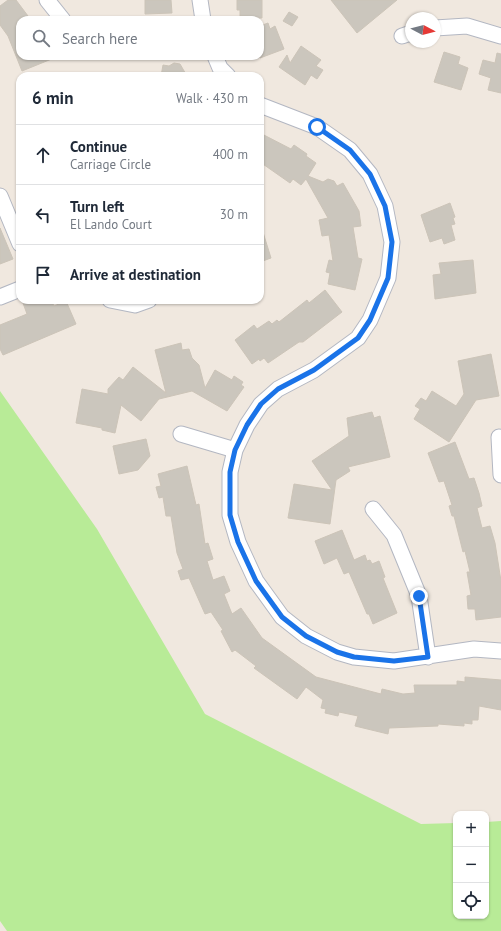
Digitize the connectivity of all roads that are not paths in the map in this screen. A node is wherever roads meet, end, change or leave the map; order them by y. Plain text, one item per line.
1 (47, 0) edge
2 (200, 0) edge
3 (60, 16) edge
4 (202, 16) edge
5 (441, 28) edge
6 (501, 36) edge
7 (216, 60) edge
8 (224, 72) edge
9 (264, 107) edge
10 (0, 196) edge
11 (16, 234) edge
12 (16, 291) edge
13 (0, 297) edge
14 (181, 434) dead end
15 (499, 438) dead end
16 (235, 450) junction
17 (501, 475) edge
18 (374, 509) dead end
19 (501, 651) edge
20 (428, 657) junction

1 - 3 street
2 - 4 street
5 - 6 street
7 - 8 street
9 - 16 street
10 - 11 street
12 - 13 street
14 - 16 street
15 - 17 street
16 - 20 street
18 - 20 street
19 - 20 street

